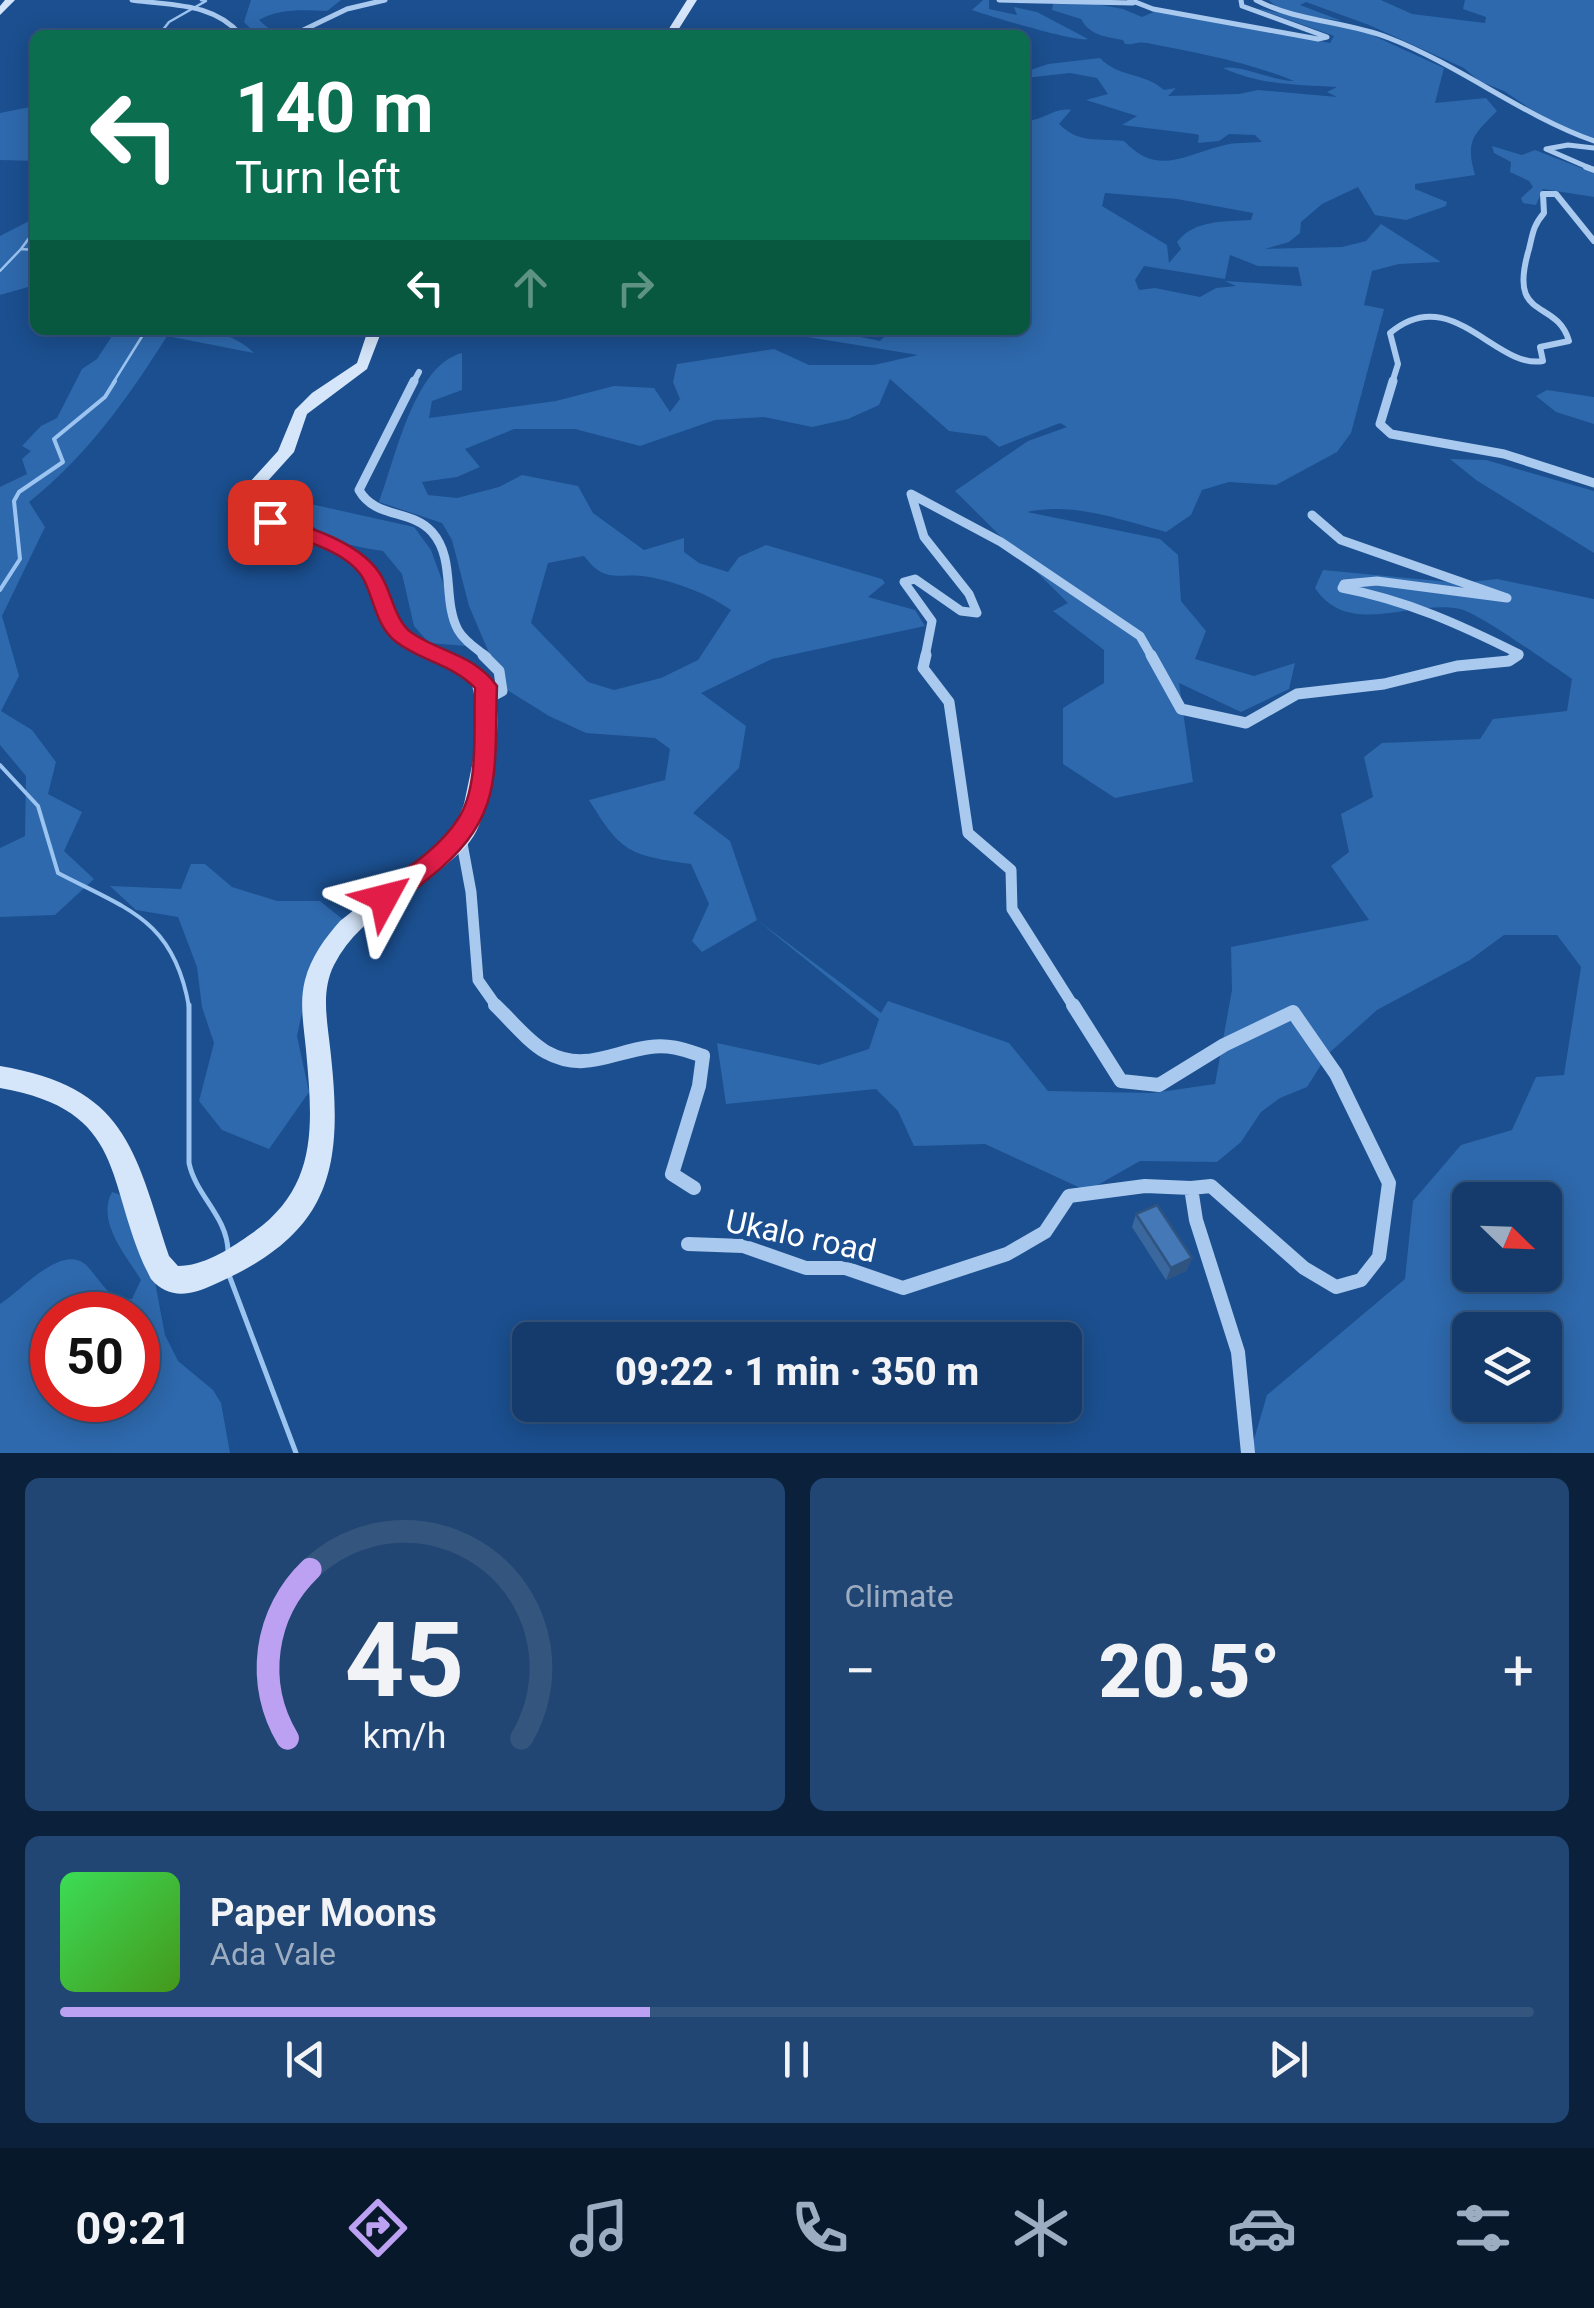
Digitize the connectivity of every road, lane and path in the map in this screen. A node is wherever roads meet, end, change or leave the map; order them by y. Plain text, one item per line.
1 (10, 0) edge
2 (132, 0) edge
3 (385, 0) edge
4 (692, 0) edge
5 (999, 0) edge
6 (1241, 0) edge
7 (1256, 0) edge
8 (206, 1) edge
9 (1032, 1) edge
10 (1132, 1) edge
11 (226, 10) dead end
12 (0, 12) edge
13 (314, 27) junction
14 (238, 30) edge
15 (306, 30) edge
16 (311, 30) edge
17 (673, 30) edge
18 (1594, 144) edge
19 (1594, 170) edge
20 (1594, 241) edge
21 (370, 335) edge
22 (420, 372) dead end
23 (1594, 483) edge
24 (1312, 515) dead end
25 (487, 699) junction
26 (461, 837) junction
27 (0, 1077) edge
28 (694, 1188) dead end
29 (1190, 1188) junction
30 (688, 1244) dead end
31 (1248, 1453) edge

1 - 12 main road
2 - 8 street
3 - 13 street
4 - 17 main road
5 - 9 street
6 - 10 street
7 - 18 street
9 - 10 street
11 - 14 street
13 - 15 street
13 - 16 street
18 - 19 street
20 - 23 street
21 - 25 main road
22 - 25 street
24 - 29 street
25 - 26 main road
26 - 27 main road
26 - 28 street
29 - 30 street, Ukalo road
29 - 31 street

